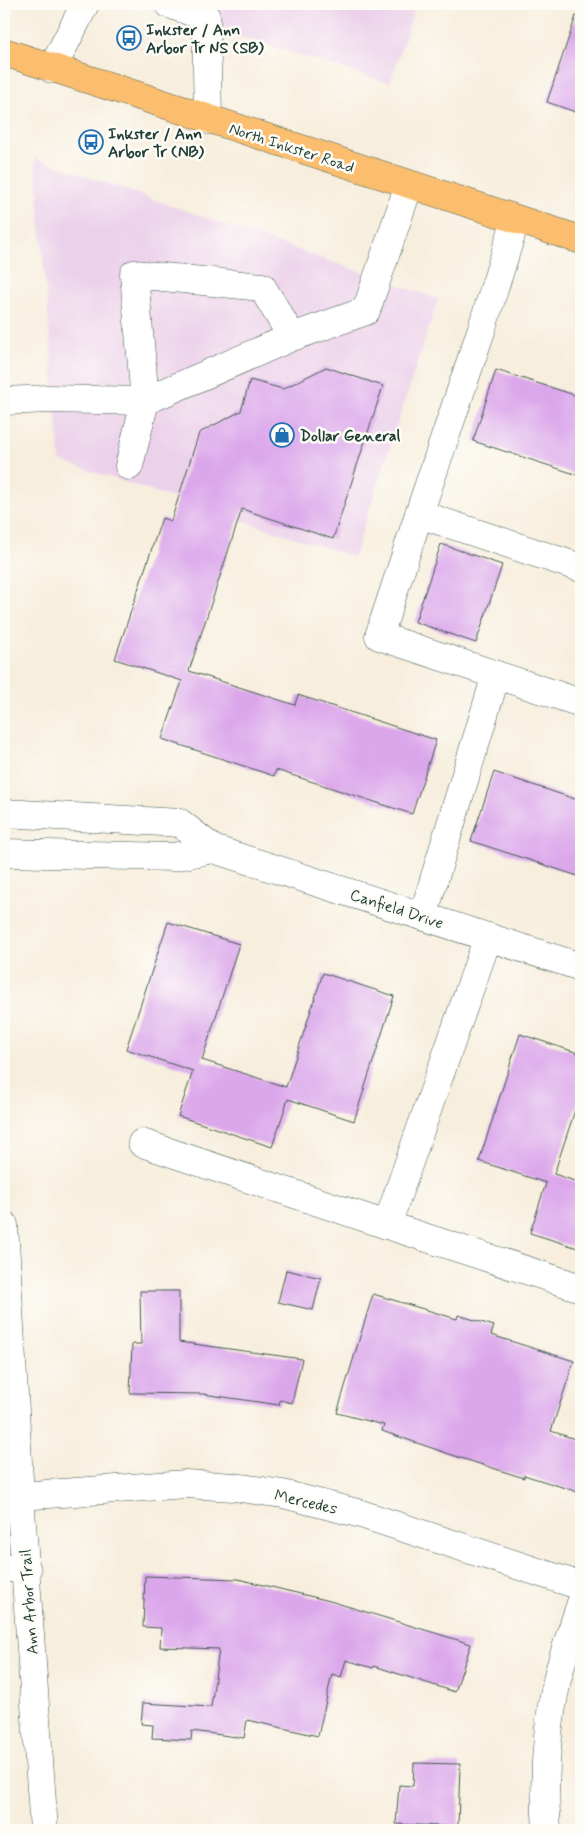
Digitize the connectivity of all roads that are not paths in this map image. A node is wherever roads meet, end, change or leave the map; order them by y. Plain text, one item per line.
1 (85, 4) edge
2 (169, 4) edge
3 (208, 10) edge
4 (4, 52) edge
5 (52, 69) junction
6 (208, 120) junction
7 (409, 184) junction
8 (516, 219) junction
9 (581, 240) edge
10 (292, 338) junction
11 (4, 401) edge
12 (145, 401) junction
13 (130, 466) dead end
14 (419, 514) junction
15 (581, 568) edge
16 (496, 675) junction
17 (581, 704) edge
18 (4, 813) edge
19 (213, 849) junction
20 (4, 853) edge
21 (423, 916) junction
22 (488, 937) junction
23 (581, 967) edge
24 (142, 1143) dead end
25 (4, 1225) edge
26 (387, 1225) junction
27 (581, 1288) edge
28 (20, 1496) junction
29 (15, 1568) edge
30 (581, 1586) edge
31 (581, 1603) edge
32 (44, 1830) edge
33 (547, 1830) edge

1 - 5 street
2 - 3 street
3 - 6 street
4 - 5 main road, North Inkster Road
5 - 6 main road, North Inkster Road
6 - 7 main road, North Inkster Road
7 - 8 main road, North Inkster Road
7 - 10 street
8 - 9 main road, North Inkster Road
8 - 14 street
10 - 12 street
10 - 12 street
11 - 12 street
12 - 13 street
14 - 15 street
14 - 16 street
16 - 17 street
16 - 21 street
18 - 19 street, Canfield Drive
19 - 20 street, Canfield Drive
19 - 21 street, Canfield Drive
21 - 22 street, Canfield Drive
22 - 23 street, Canfield Drive
22 - 26 street
24 - 26 street
25 - 28 street, Ann Arbor Trail
26 - 27 street
28 - 29 street, Ann Arbor Trail
28 - 30 street, Mercedes
29 - 32 street, Ann Arbor Trail
31 - 33 street

